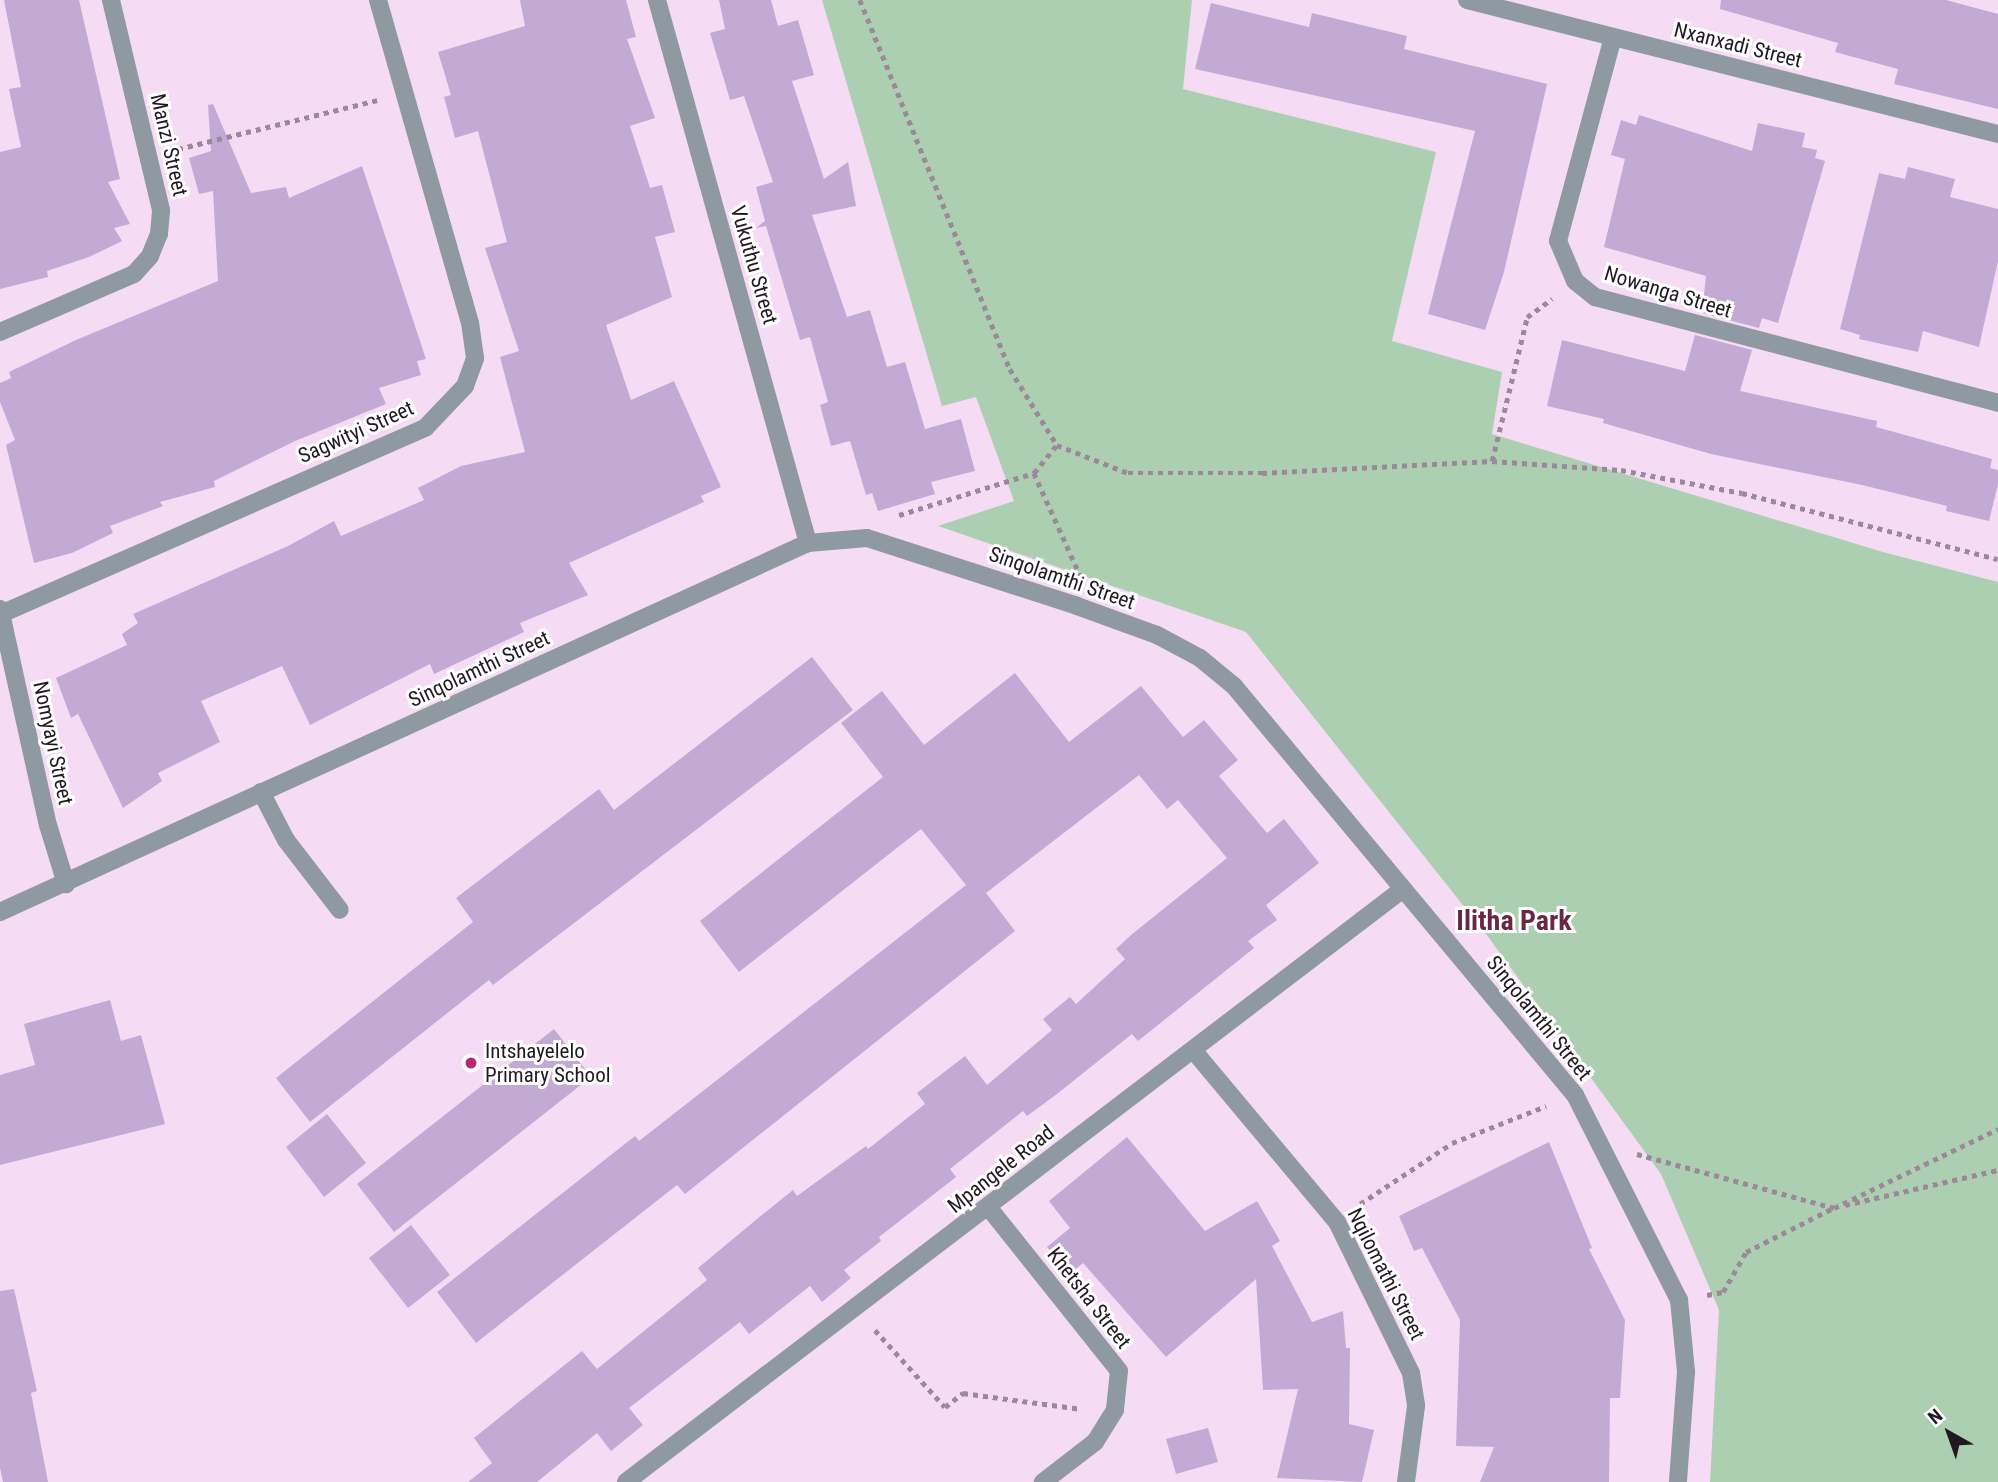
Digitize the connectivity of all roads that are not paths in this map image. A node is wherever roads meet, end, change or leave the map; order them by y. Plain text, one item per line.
1 (111, 0) edge
2 (378, 0) edge
3 (657, 0) edge
4 (1467, 0) edge
5 (1612, 37) junction
6 (1998, 134) edge
7 (0, 332) edge
8 (1998, 403) edge
9 (808, 543) junction
10 (1, 612) edge
11 (261, 792) junction
12 (66, 884) junction
13 (1403, 889) junction
14 (340, 911) dead end
15 (0, 912) edge
16 (1193, 1049) junction
17 (989, 1208) junction
18 (626, 1482) edge
19 (1043, 1482) edge
20 (1406, 1482) edge
21 (1678, 1482) edge

1 - 7 street, Manzi Street
2 - 10 street, Sagwityi Street
3 - 9 street, Vukuthu Street
4 - 5 street, Nxanxadi Street
5 - 6 street, Nxanxadi Street
5 - 8 street, Nowanga Street
9 - 11 street, Sinqolamthi Street
9 - 13 street, Sinqolamthi Street
10 - 12 street, Nomyayi Street
11 - 12 street, Sinqolamthi Street
11 - 14 street
12 - 15 street, Sinqolamthi Street
13 - 16 street, Mpangele Road
13 - 21 street, Sinqolamthi Street
16 - 17 street, Mpangele Road
16 - 20 street, Nqilomathi Street
17 - 18 street, Mpangele Road
17 - 19 street, Khetsha Street

